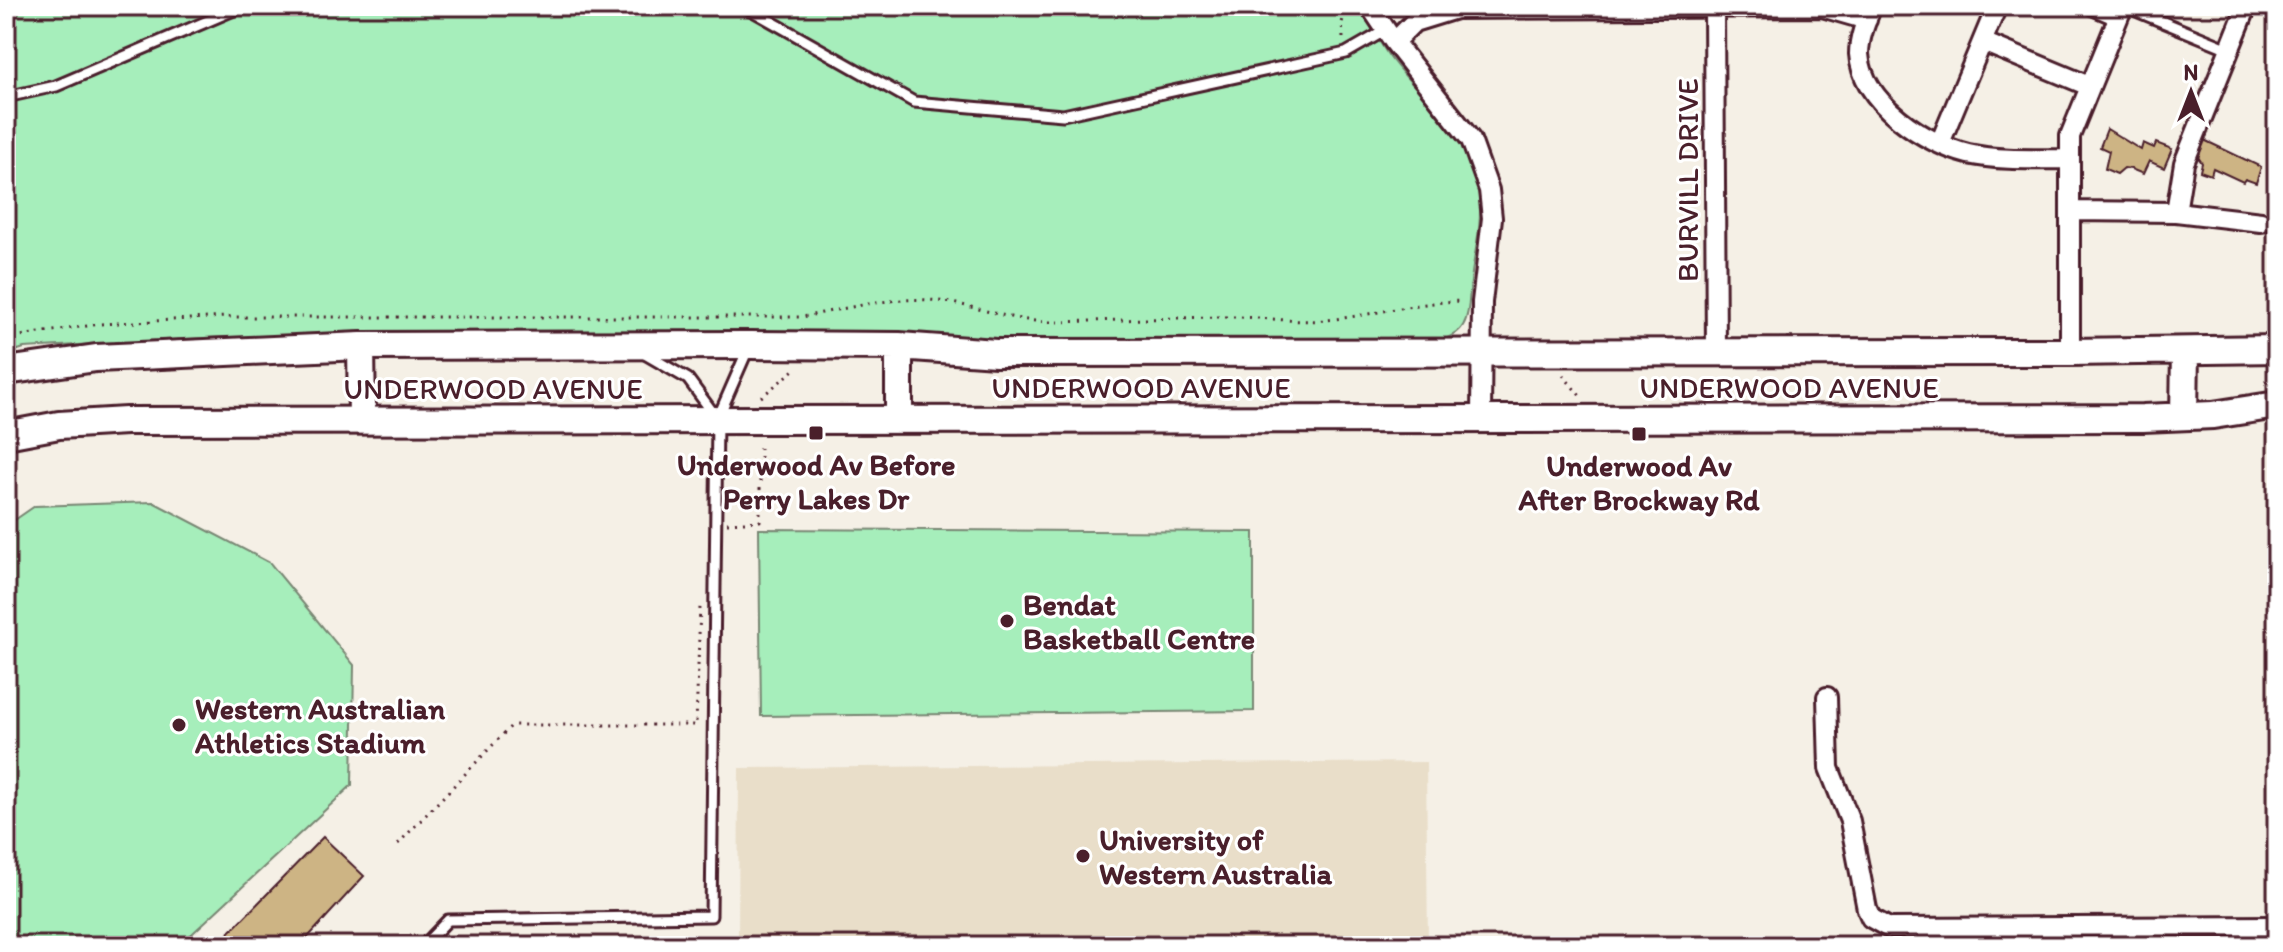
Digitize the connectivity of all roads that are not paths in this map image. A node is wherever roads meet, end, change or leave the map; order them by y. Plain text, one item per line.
1 (243, 6) edge
2 (744, 6) edge
3 (1370, 6) edge
4 (1997, 6) edge
5 (2095, 6) edge
6 (2247, 6) edge
7 (1714, 8) edge
8 (2122, 9) edge
9 (1869, 13) edge
10 (1390, 36) junction
11 (1983, 42) junction
12 (2229, 49) junction
13 (2089, 86) junction
14 (6, 97) edge
15 (1940, 143) junction
16 (2068, 159) junction
17 (2070, 211) junction
18 (2176, 212) junction
19 (2261, 222) dead end
20 (750, 345) junction
21 (361, 346) junction
22 (627, 346) junction
23 (899, 346) junction
24 (2277, 349) edge
25 (2185, 351) junction
26 (2070, 352) junction
27 (1481, 353) junction
28 (1716, 353) junction
29 (6, 371) edge
30 (2277, 405) edge
31 (2184, 416) junction
32 (899, 419) junction
33 (1481, 419) junction
34 (362, 420) junction
35 (717, 420) junction
36 (6, 435) edge
37 (1827, 697) dead end
38 (2277, 926) edge
39 (423, 946) edge

1 - 14 lane
2 - 10 lane
3 - 10 street
4 - 11 street
5 - 8 street
6 - 12 street
7 - 9 street
7 - 10 street
7 - 28 street, BURVILL DRIVE
8 - 12 lane
8 - 13 street
9 - 15 street
10 - 27 street
11 - 13 street
11 - 15 street
12 - 18 street
13 - 16 street
15 - 16 street
16 - 17 street
17 - 18 street
17 - 26 street
18 - 19 street
20 - 22 main road, UNDERWOOD AVENUE
20 - 23 main road, UNDERWOOD AVENUE
20 - 35 lane
21 - 22 main road, UNDERWOOD AVENUE
21 - 29 main road, UNDERWOOD AVENUE
21 - 34 main road
22 - 35 lane
23 - 27 main road, UNDERWOOD AVENUE
23 - 32 main road
24 - 25 main road, UNDERWOOD AVENUE
25 - 26 main road, UNDERWOOD AVENUE
25 - 31 main road
26 - 28 main road, UNDERWOOD AVENUE
27 - 28 main road, UNDERWOOD AVENUE
27 - 33 street
30 - 31 main road, UNDERWOOD AVENUE
31 - 33 main road, UNDERWOOD AVENUE
32 - 33 main road, UNDERWOOD AVENUE
32 - 35 main road, UNDERWOOD AVENUE
34 - 35 main road, UNDERWOOD AVENUE
34 - 36 main road, UNDERWOOD AVENUE
35 - 39 lane
37 - 38 street

